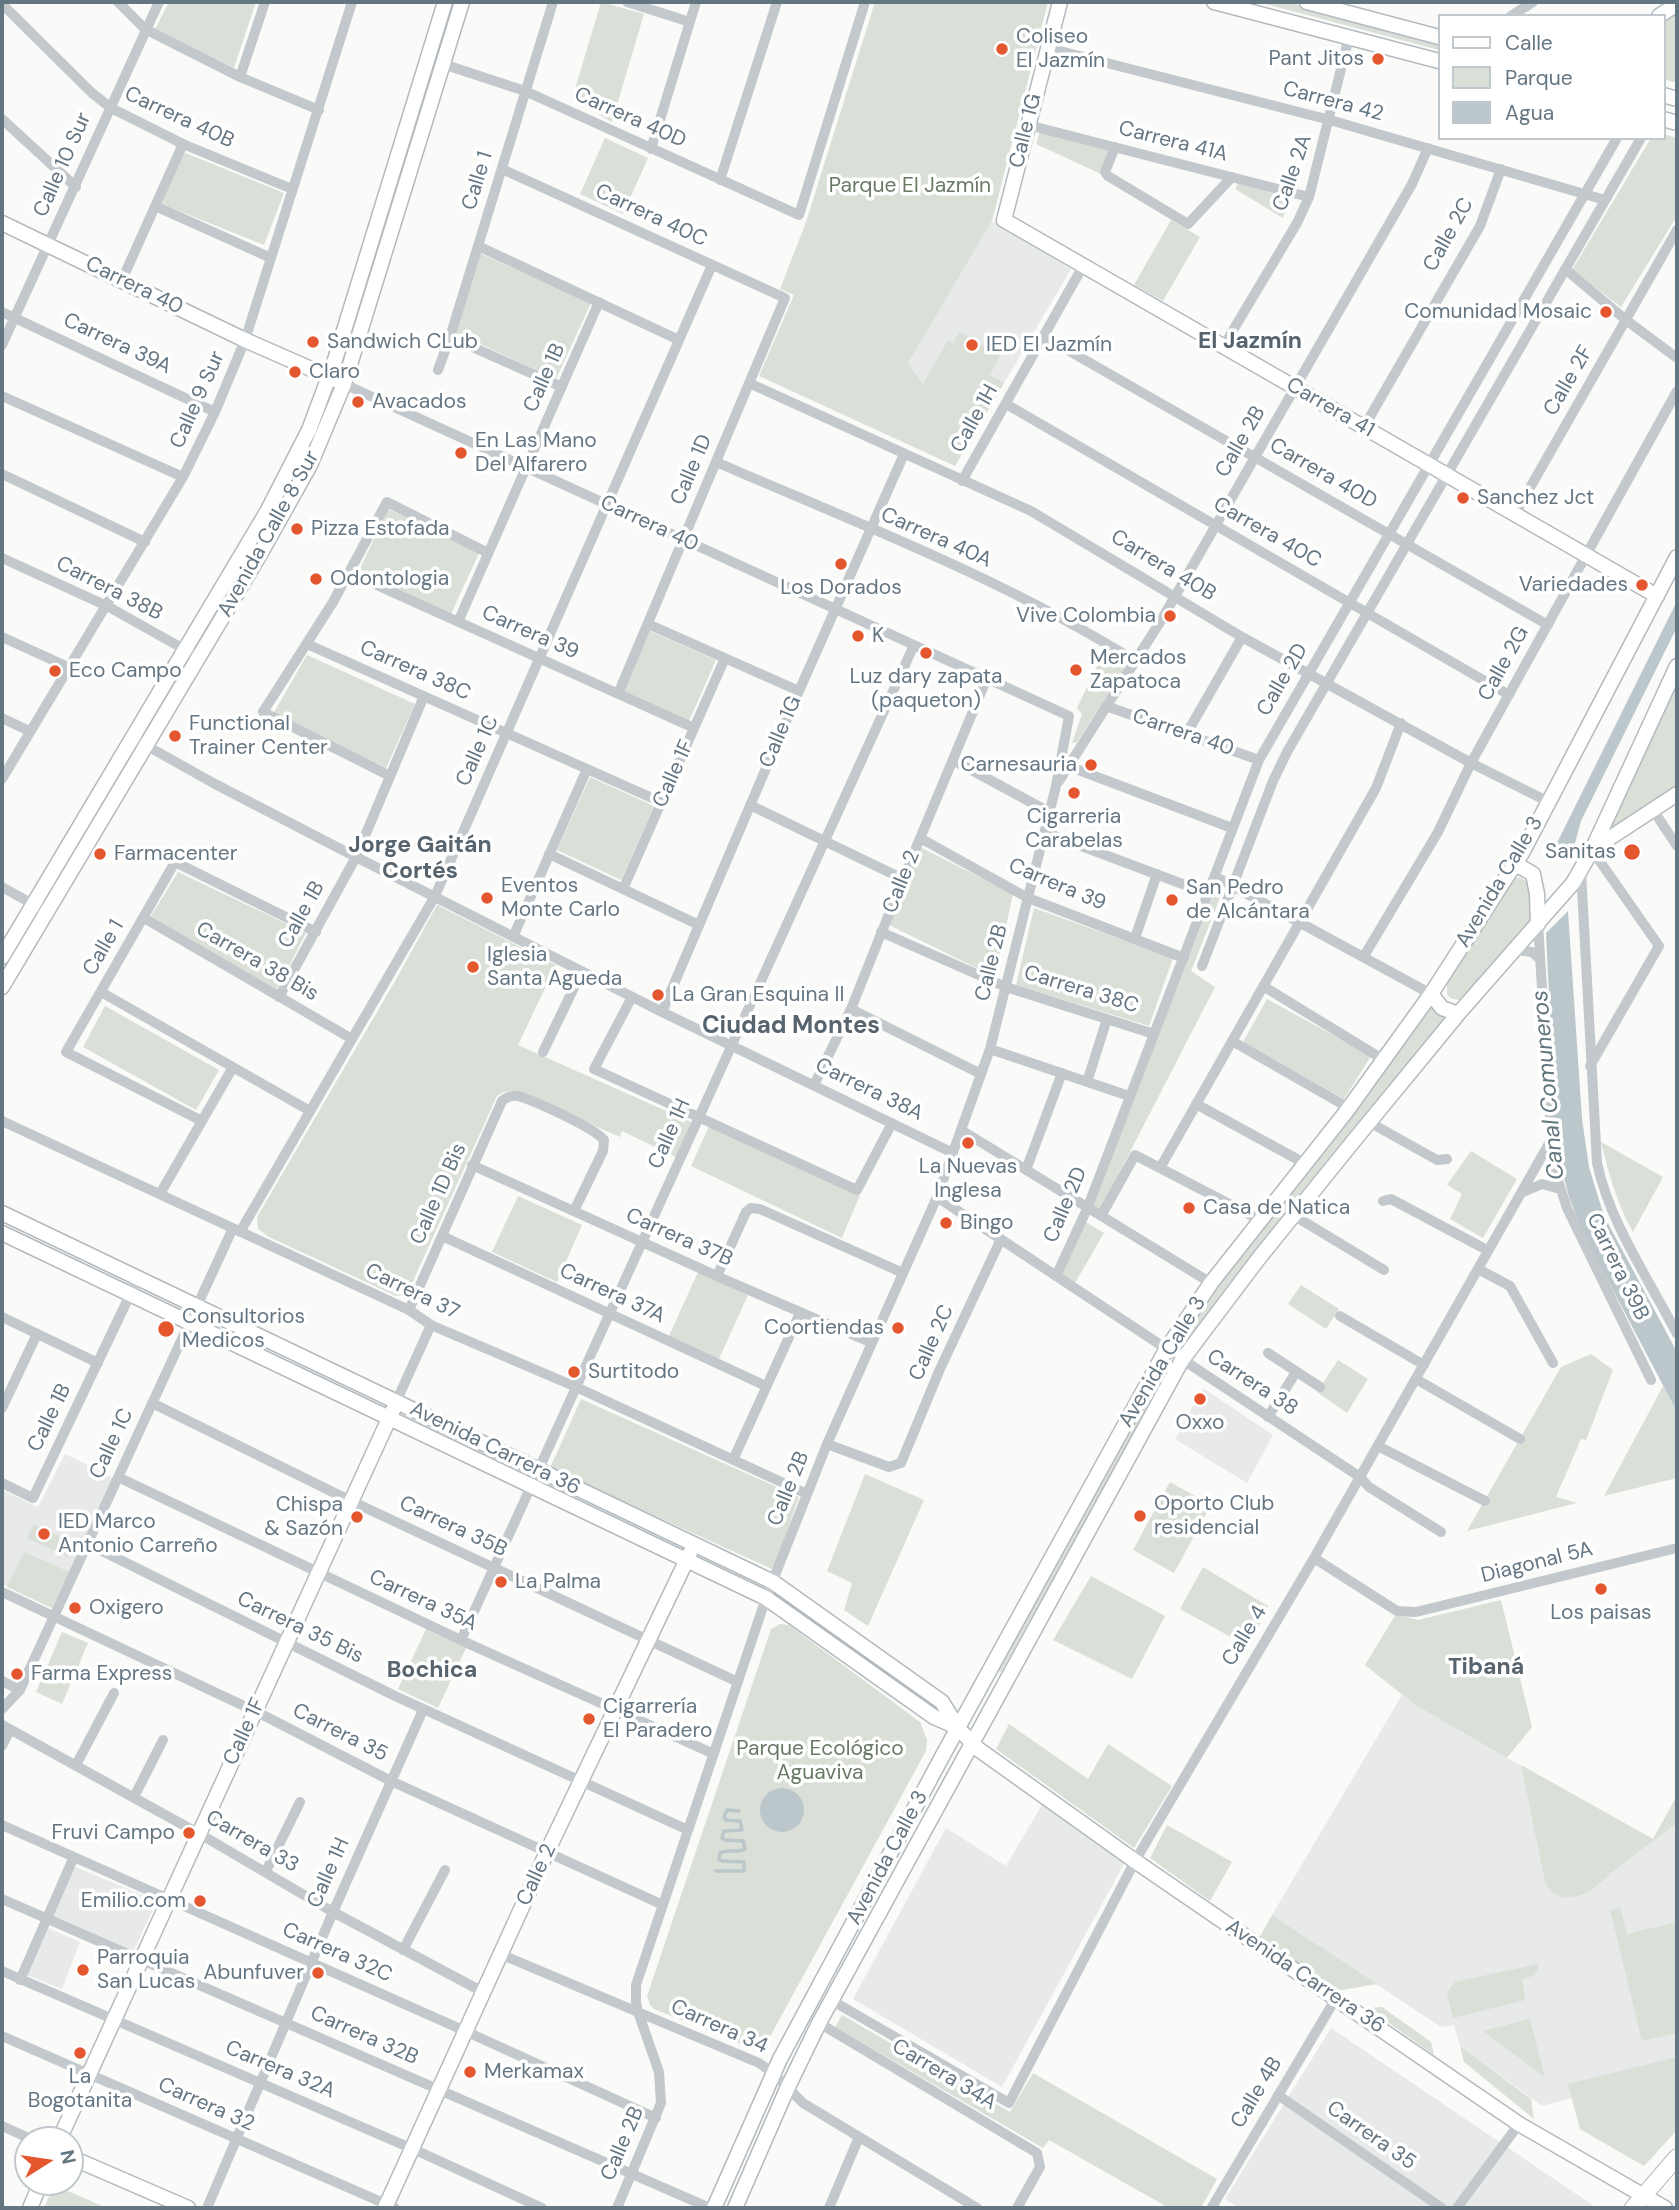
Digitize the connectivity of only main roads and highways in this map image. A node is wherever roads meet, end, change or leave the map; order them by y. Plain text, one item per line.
1 (444, 2) edge
2 (1060, 2) edge
3 (1214, 2) edge
4 (1308, 2) edge
5 (459, 3) edge
6 (1677, 4) edge
7 (1662, 14) edge
8 (1438, 37) edge
9 (1438, 61) edge
10 (1004, 220) joint
11 (2, 223) edge
12 (329, 377) junction
13 (344, 384) junction
14 (1677, 557) edge
15 (1657, 596) junction
16 (1677, 666) edge
17 (1677, 794) edge
18 (1592, 850) junction
19 (1513, 867) junction
20 (1538, 924) junction
21 (2, 957) edge
22 (2, 987) edge
23 (1431, 994) junction
24 (1458, 1014) junction
25 (2, 1213) edge
26 (2, 1233) edge
27 (396, 1402) junction
28 (389, 1418) junction
29 (694, 1544) junction
30 (686, 1560) junction
31 (878, 1655) junction
32 (869, 1670) junction
33 (958, 1728) junction
34 (971, 1742) junction
35 (842, 1942) junction
36 (858, 1951) junction
37 (66, 2126) edge
38 (1677, 2157) edge
39 (84, 2163) edge
40 (1638, 2202) edge
41 (389, 2207) edge
42 (188, 2208) edge
43 (712, 2208) edge
44 (734, 2208) edge
45 (1665, 2208) edge

1 - 12 main road, Avenida Calle 8 Sur
2 - 10 main road, Calle 1G
3 - 9 main road
4 - 8 main road
5 - 13 main road, Avenida Calle 8 Sur
6 - 7 main road
10 - 15 main road, Carrera 41
11 - 12 main road, Carrera 40
12 - 13 main road, Carrera 40
12 - 21 main road, Avenida Calle 8 Sur
13 - 22 main road, Avenida Calle 8 Sur
14 - 15 main road, Avenida Calle 3
15 - 19 main road, Avenida Calle 3
16 - 18 main road, Avenida Calle 3
17 - 18 main road
18 - 20 main road, Avenida Calle 3
19 - 20 main road
19 - 23 main road, Avenida Calle 3
20 - 24 main road, Avenida Calle 3
23 - 24 main road
23 - 33 main road, Avenida Calle 3
24 - 34 main road, Avenida Calle 3
25 - 27 main road, Avenida Carrera 36
26 - 28 main road, Avenida Carrera 36
27 - 28 main road, Calle 1F
27 - 29 main road, Avenida Carrera 36
28 - 30 main road, Avenida Carrera 36
28 - 37 main road, Calle 1F
29 - 30 main road, Calle 2
29 - 31 main road, Avenida Carrera 36
30 - 32 main road, Avenida Carrera 36
30 - 41 main road, Calle 2
31 - 32 main road
31 - 33 main road, Avenida Carrera 36
32 - 33 main road, Avenida Carrera 36
33 - 34 main road, Avenida Carrera 36
33 - 35 main road, Avenida Calle 3
34 - 36 main road, Avenida Calle 3
34 - 40 main road, Avenida Carrera 36
35 - 36 main road
35 - 43 main road, Avenida Calle 3
36 - 44 main road, Avenida Calle 3
38 - 40 main road
39 - 42 main road
40 - 45 main road, Avenida Carrera 36

